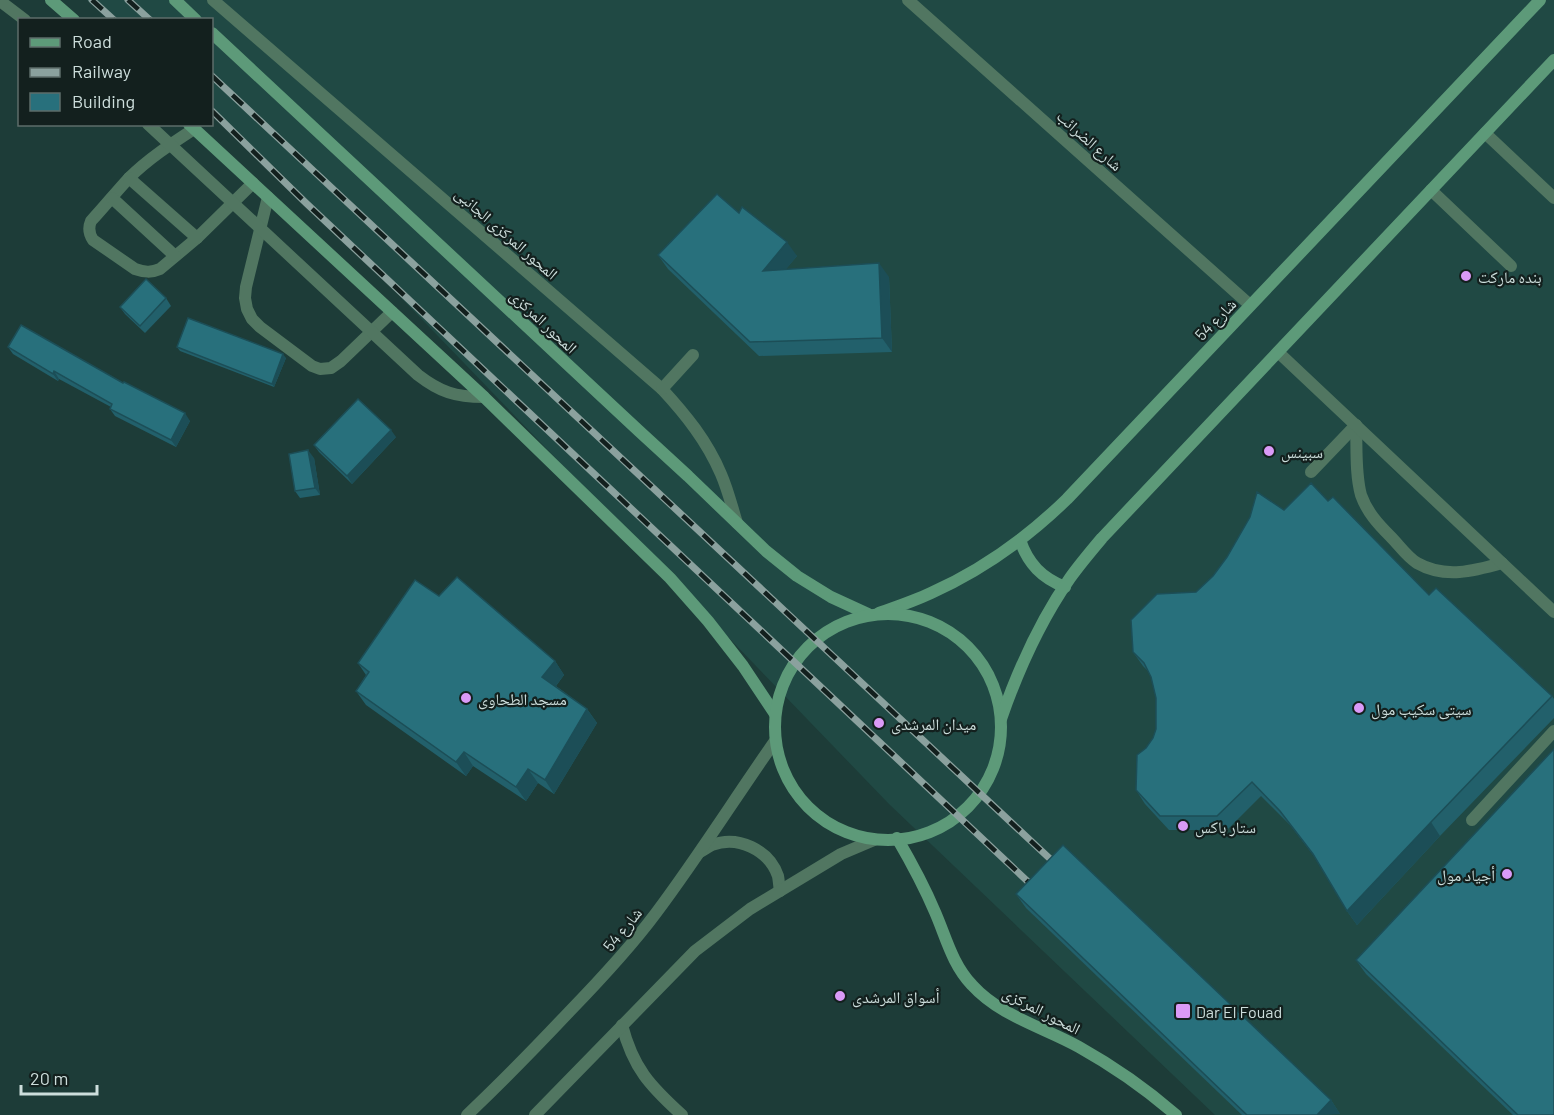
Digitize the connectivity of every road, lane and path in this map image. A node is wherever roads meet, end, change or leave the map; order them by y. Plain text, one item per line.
1 (51, 0) edge
2 (175, 0) edge
3 (213, 0) edge
4 (908, 0) edge
5 (1540, 0) edge
6 (0, 1) edge
7 (22, 18) edge
8 (72, 18) edge
9 (194, 18) edge
10 (213, 34) edge
11 (1554, 60) edge
12 (150, 126) edge
13 (191, 127) edge
14 (1485, 133) junction
15 (170, 144) junction
16 (129, 178) junction
17 (253, 183) junction
18 (1431, 190) junction
19 (268, 197) junction
20 (112, 198) junction
21 (1554, 198) edge
22 (233, 203) junction
23 (260, 228) junction
24 (197, 238) junction
25 (175, 256) junction
26 (1511, 266) dead end
27 (1250, 305) junction
28 (393, 312) junction
29 (372, 332) junction
30 (1278, 352) junction
31 (693, 355) dead end
32 (662, 389) junction
33 (484, 397) junction
34 (1356, 425) junction
35 (1311, 472) dead end
36 (736, 524) junction
37 (1020, 540) junction
38 (1503, 563) junction
39 (1065, 587) junction
40 (1554, 612) edge
41 (873, 614) junction
42 (775, 714) junction
43 (1001, 719) junction
44 (1554, 731) edge
45 (775, 741) junction
46 (1472, 820) dead end
47 (897, 838) junction
48 (874, 840) junction
49 (700, 852) junction
50 (780, 891) junction
51 (622, 1025) junction
52 (1170, 1113) edge
53 (467, 1115) edge
54 (535, 1115) edge
55 (682, 1115) edge

1 - 8 main road
2 - 9 main road
3 - 32 street, المحور المركزى الجانبى
4 - 27 street, شارع الضرائب
5 - 27 main road, شارع 54
6 - 7 street
10 - 36 main road, المحور المركزى
11 - 14 main road
12 - 15 street
13 - 15 street
13 - 17 main road
14 - 18 main road
14 - 21 street
15 - 16 street
15 - 22 street
16 - 20 street
16 - 24 street
17 - 19 main road
17 - 22 street
18 - 26 street
18 - 30 main road
19 - 23 street
19 - 28 main road
20 - 25 street
20 - 25 street
22 - 23 street
22 - 24 street
23 - 29 street
23 - 29 street
24 - 25 street
27 - 37 main road, شارع 54
28 - 29 street
28 - 33 main road
29 - 33 street
30 - 34 street
30 - 39 main road
31 - 32 street
32 - 36 street, المحور المركزى الجانبى
33 - 42 main road
34 - 35 street
34 - 38 street
34 - 38 street
36 - 41 main road, المحور المركزى
37 - 39 main road
37 - 41 main road, شارع 54
38 - 40 street
39 - 43 main road
41 - 42 main road
41 - 43 main road
42 - 45 main road
43 - 47 main road
44 - 46 street
45 - 48 main road
45 - 49 street, شارع 54
47 - 48 main road
47 - 52 main road, المحور المركزى
48 - 50 street
49 - 50 street
49 - 53 street, شارع 54
50 - 51 street
51 - 54 street
51 - 55 street

